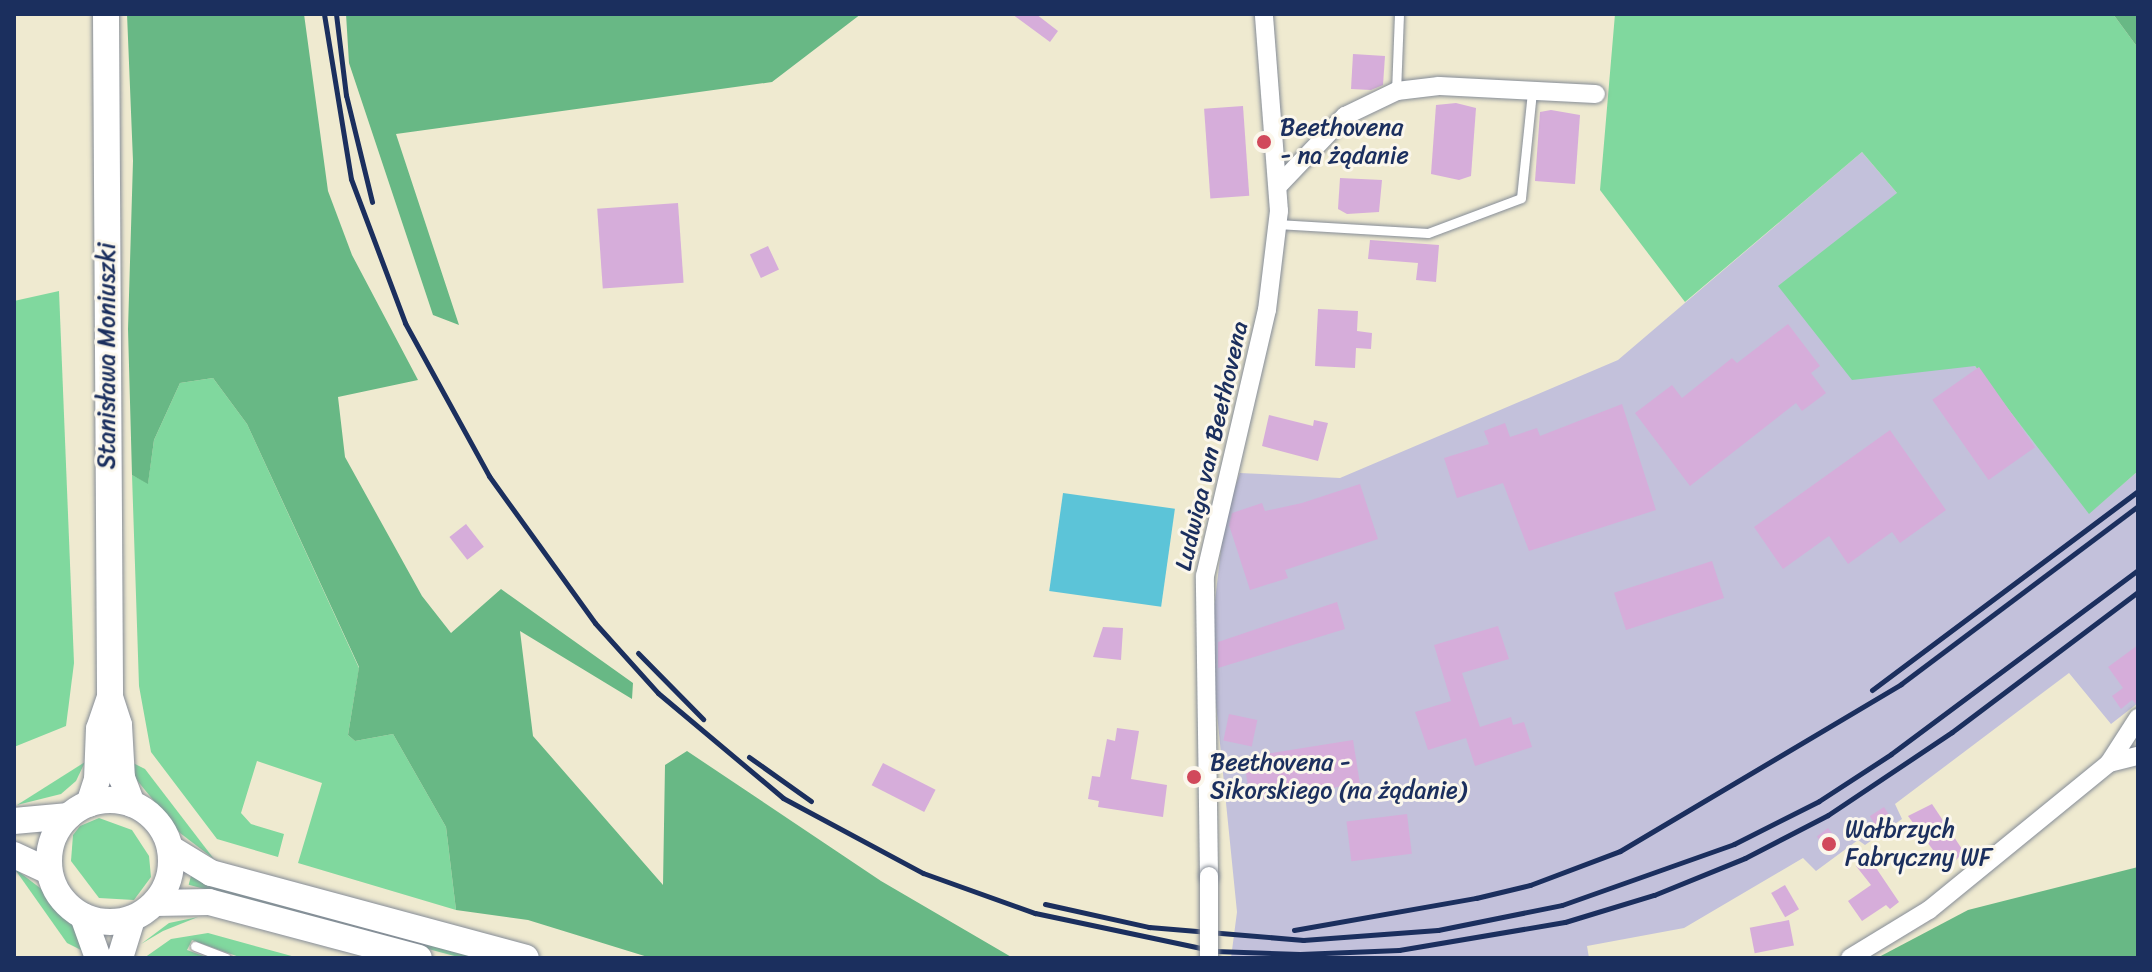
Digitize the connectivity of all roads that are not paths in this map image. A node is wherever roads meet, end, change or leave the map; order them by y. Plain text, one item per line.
1 (106, 14) edge
2 (1264, 14) edge
3 (1399, 14) edge
4 (1532, 91) junction
5 (1396, 92) junction
6 (1596, 94) dead end
7 (1278, 186) junction
8 (1277, 224) junction
9 (110, 697) junction
10 (2138, 718) edge
11 (2138, 756) edge
12 (2109, 763) junction
13 (132, 804) junction
14 (79, 810) junction
15 (14, 821) edge
16 (170, 848) junction
17 (14, 855) edge
18 (49, 871) junction
19 (155, 903) junction
20 (83, 916) junction
21 (132, 919) junction
22 (195, 946) dead end
23 (98, 958) edge
24 (120, 958) edge
25 (226, 958) edge
26 (419, 958) edge
27 (526, 958) edge
28 (1209, 958) edge
29 (1850, 958) edge

1 - 9 main road, Stanisława Moniuszki
2 - 7 street, Ludwiga van Beethovena
3 - 5 lane
4 - 5 street
4 - 6 street
4 - 8 lane
5 - 7 street
7 - 8 street, Ludwiga van Beethovena
8 - 28 street, Ludwiga van Beethovena, bridge
9 - 13 main road, Stanisława Moniuszki
9 - 14 main road, Stanisława Moniuszki
10 - 12 street
11 - 12 street
12 - 29 street
13 - 14 main road
13 - 16 main road
14 - 15 main road
14 - 18 main road
16 - 19 main road
16 - 27 main road
17 - 18 main road
18 - 20 main road
19 - 21 main road
19 - 26 main road
20 - 21 main road
20 - 23 main road
21 - 24 main road
22 - 25 lane

